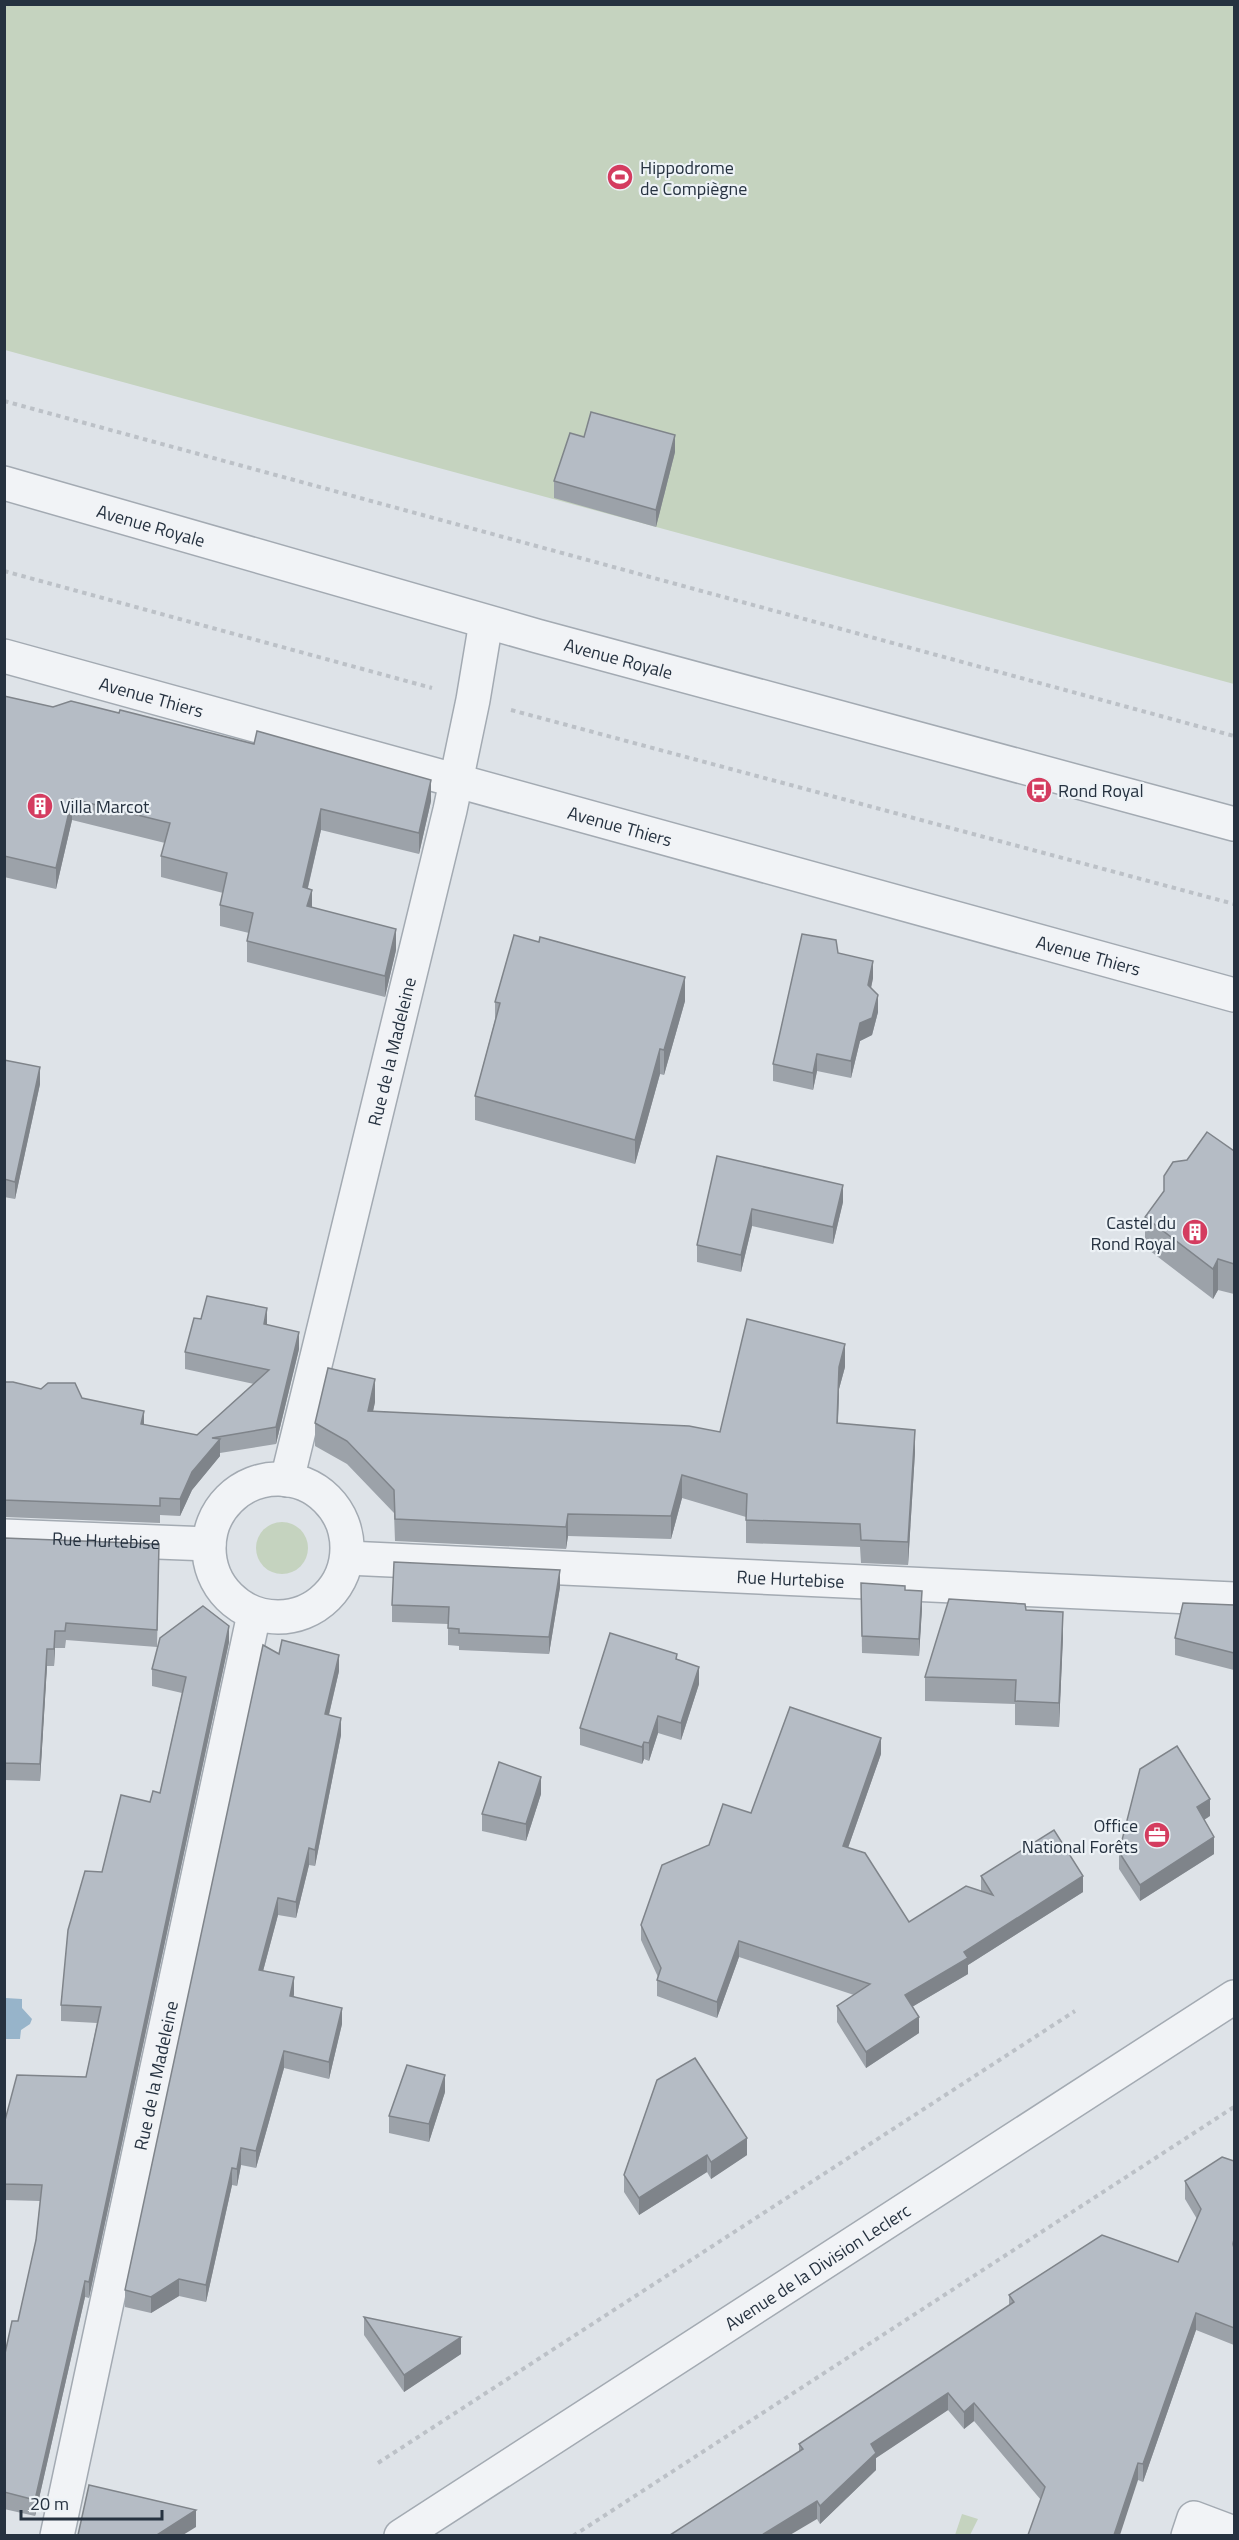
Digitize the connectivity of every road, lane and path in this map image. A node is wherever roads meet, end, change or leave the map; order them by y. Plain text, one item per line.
1 (4, 401) edge
2 (4, 483) edge
3 (4, 571) edge
4 (486, 622) junction
5 (4, 656) edge
6 (473, 700) junction
7 (1234, 736) edge
8 (455, 780) junction
9 (1234, 824) edge
10 (1234, 904) edge
11 (1234, 995) edge
12 (287, 1480) junction
13 (4, 1536) edge
14 (209, 1544) junction
15 (347, 1558) junction
16 (1234, 1599) edge
17 (254, 1614) junction
18 (1234, 1997) edge
19 (1075, 2011) dead end
20 (1234, 2107) edge
21 (378, 2463) dead end
22 (1234, 2533) edge
23 (57, 2535) edge
24 (401, 2535) edge
25 (573, 2535) edge
26 (1188, 2535) edge

1 - 7 path
2 - 4 street, Avenue Royale
3 - 6 path
4 - 6 street, Rue de la Madeleine
4 - 9 street, Avenue Royale
5 - 8 street, Avenue Thiers
6 - 8 street, Rue de la Madeleine
6 - 10 path
8 - 11 street, Avenue Thiers
8 - 12 street, Rue de la Madeleine
12 - 14 street
12 - 15 street
13 - 14 street, Rue Hurtebise
14 - 17 street
15 - 16 street, Rue Hurtebise
15 - 17 street
17 - 23 street, Rue de la Madeleine
18 - 24 street, Avenue de la Division Leclerc
19 - 21 path
20 - 25 path
22 - 26 street

